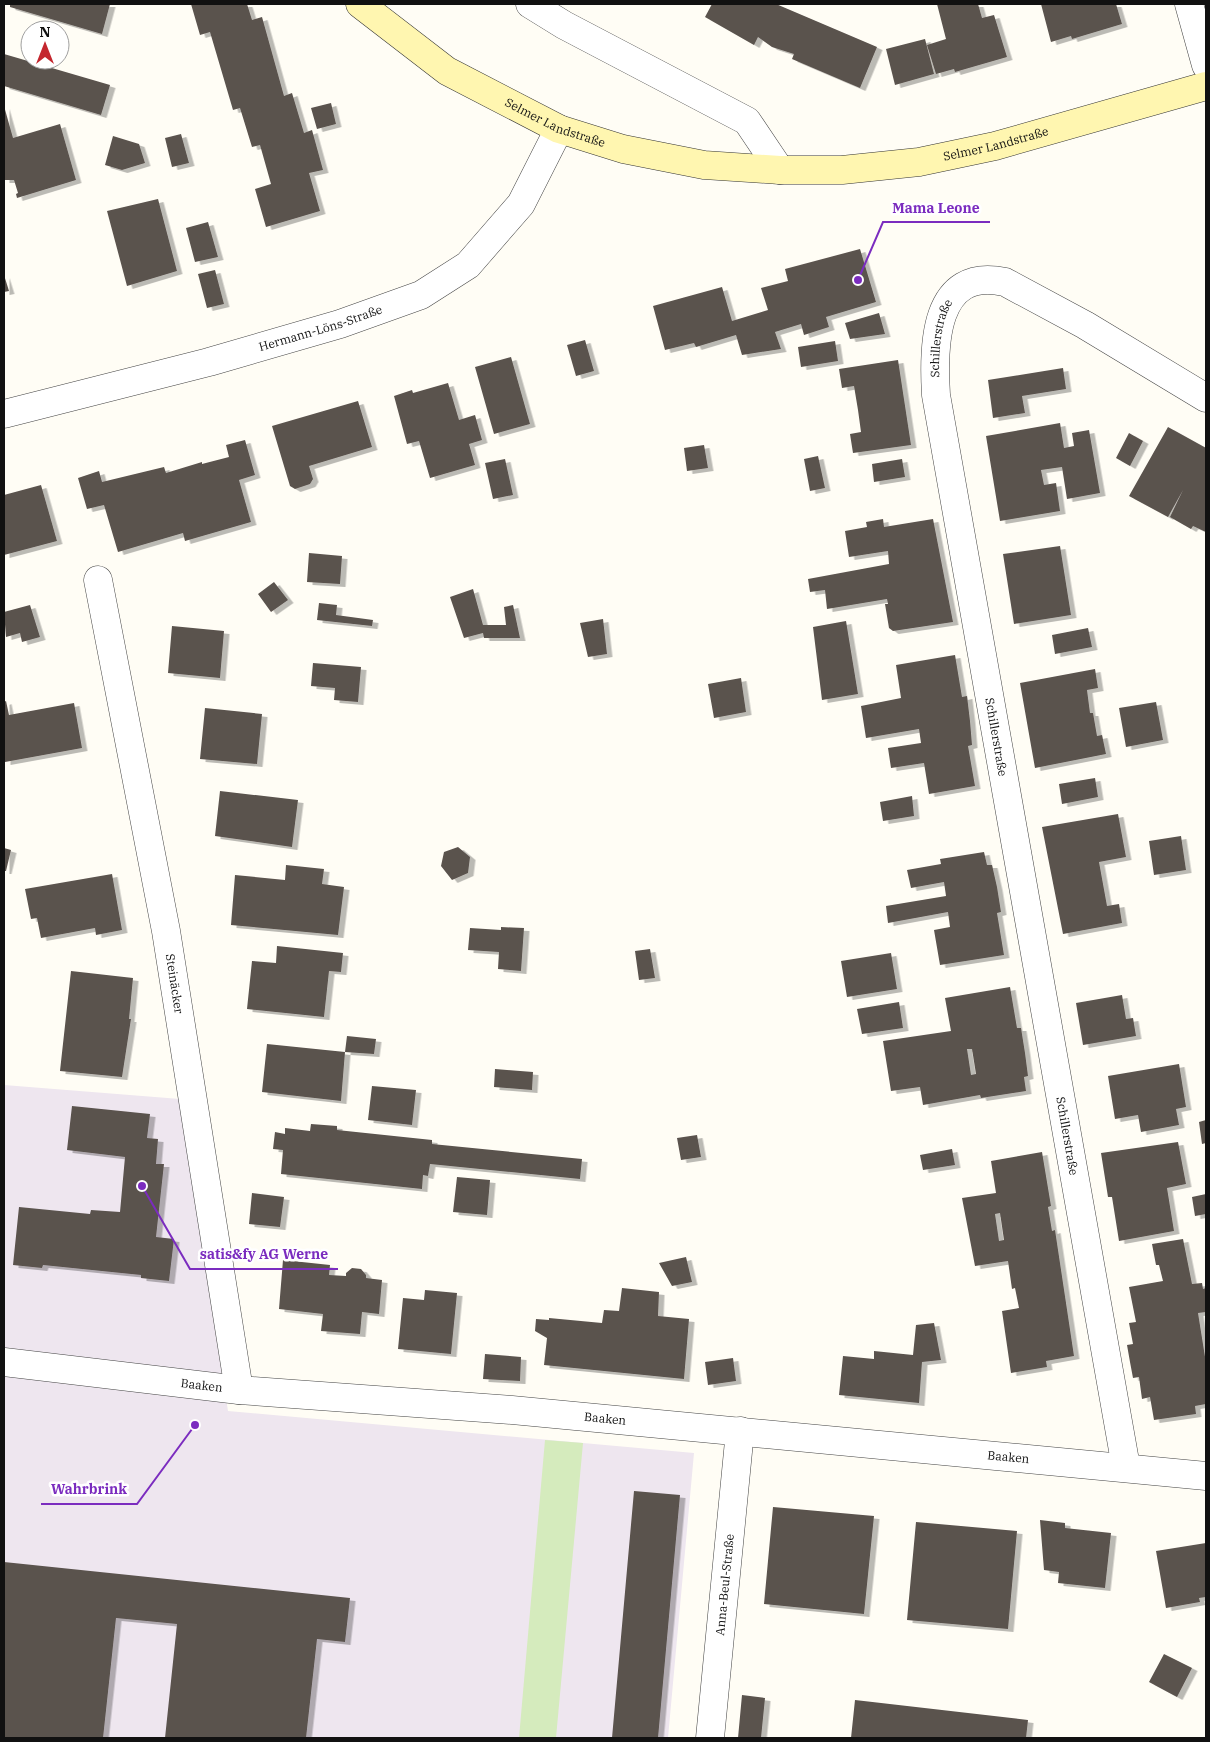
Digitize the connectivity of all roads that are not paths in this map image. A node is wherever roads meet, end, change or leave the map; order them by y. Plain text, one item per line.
1 (360, 4) edge
2 (530, 4) edge
3 (1189, 4) edge
4 (1206, 65) edge
5 (1206, 86) edge
6 (559, 129) junction
7 (780, 170) junction
8 (1206, 398) edge
9 (4, 414) edge
10 (98, 580) dead end
11 (4, 1362) edge
12 (239, 1390) junction
13 (740, 1431) junction
14 (1126, 1466) junction
15 (1206, 1476) edge
16 (710, 1738) edge

1 - 6 main road, Selmer Landstraße
2 - 7 street
3 - 4 street
5 - 7 main road, Selmer Landstraße
6 - 7 main road, Selmer Landstraße
6 - 9 street, Hermann-Löns-Straße
8 - 14 street, Schillerstraße
10 - 12 street, Steinäcker
11 - 12 street, Baaken
12 - 13 street, Baaken
13 - 14 street, Baaken
13 - 16 street, Anna-Beul-Straße
14 - 15 street, Baaken

